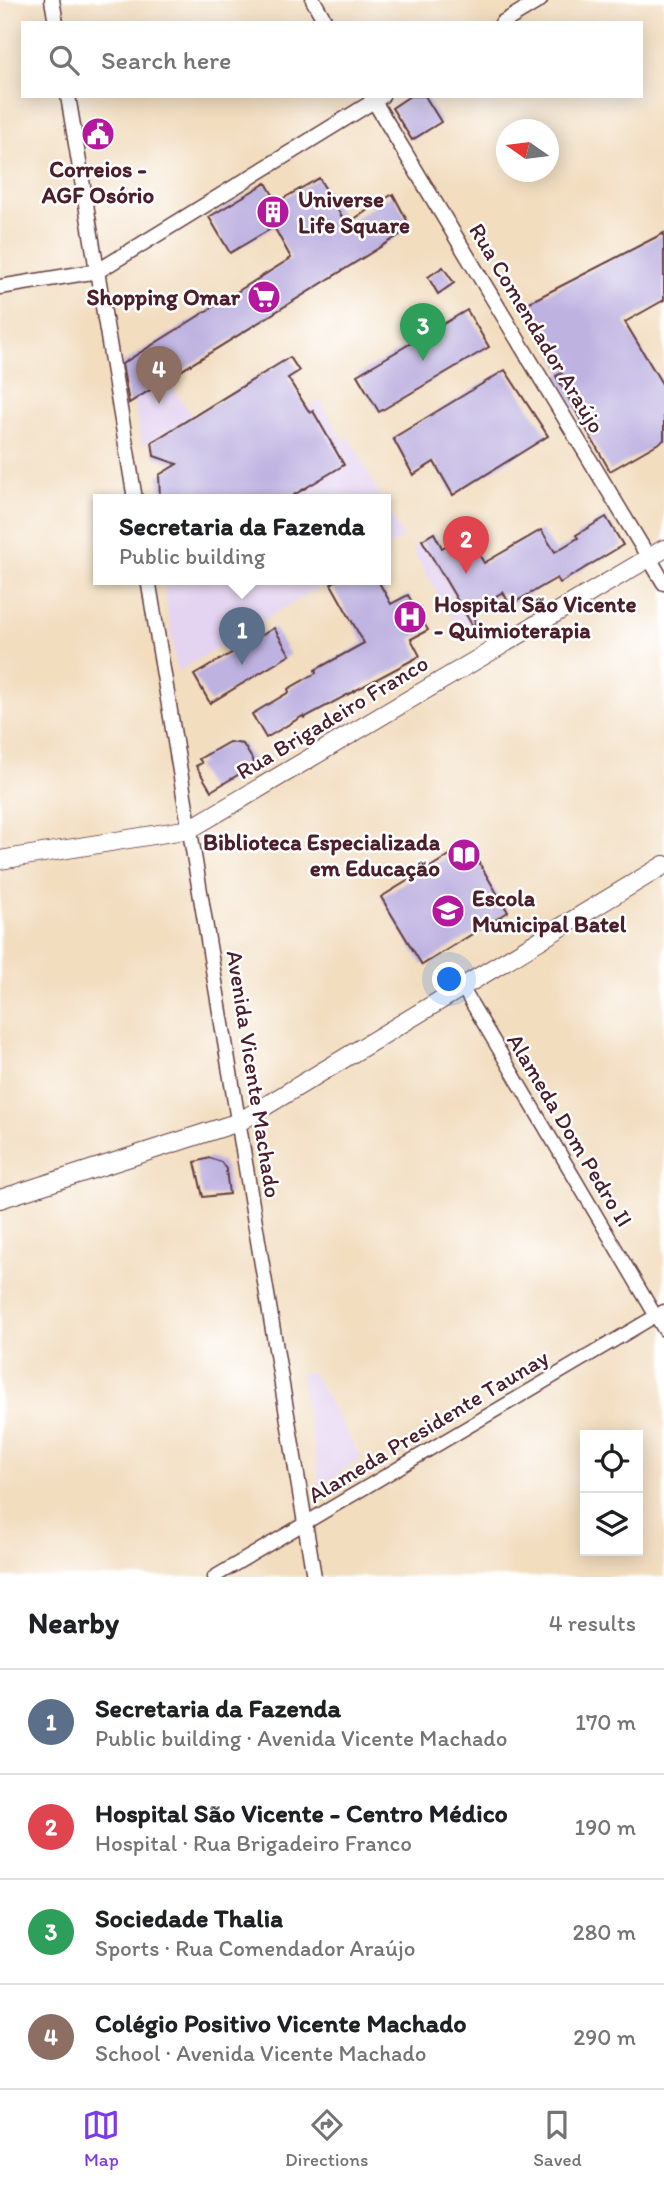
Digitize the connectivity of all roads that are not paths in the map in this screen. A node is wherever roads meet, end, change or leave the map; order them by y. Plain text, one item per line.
1 (52, 0) edge
2 (313, 0) edge
3 (540, 0) edge
4 (56, 21) edge
5 (325, 21) edge
6 (505, 21) edge
7 (68, 98) edge
8 (376, 98) edge
9 (98, 271) junction
10 (0, 287) edge
11 (134, 494) edge
12 (657, 554) edge
13 (664, 583) edge
14 (149, 585) edge
15 (190, 829) junction
16 (0, 860) edge
17 (664, 865) edge
18 (462, 987) junction
19 (239, 1122) junction
20 (0, 1199) edge
21 (660, 1314) edge
22 (664, 1330) edge
23 (305, 1523) junction
24 (214, 1577) edge
25 (314, 1577) edge

1 - 4 street
2 - 5 street
3 - 6 street
7 - 9 street
8 - 9 street
8 - 12 street, Rua Comendador Araújo
9 - 10 street
9 - 11 street
12 - 13 street, Rua Comendador Araújo
12 - 15 main road, Rua Brigadeiro Franco
14 - 15 street, Avenida Vicente Machado
15 - 16 main road, Rua Brigadeiro Franco
15 - 19 street, Avenida Vicente Machado
17 - 18 main road
18 - 19 main road
18 - 21 street, Alameda Dom Pedro II
19 - 20 main road
19 - 23 street, Avenida Vicente Machado
21 - 22 street, Alameda Dom Pedro II
21 - 23 street, Alameda Presidente Taunay
23 - 24 street, Alameda Presidente Taunay
23 - 25 street, Avenida Vicente Machado

